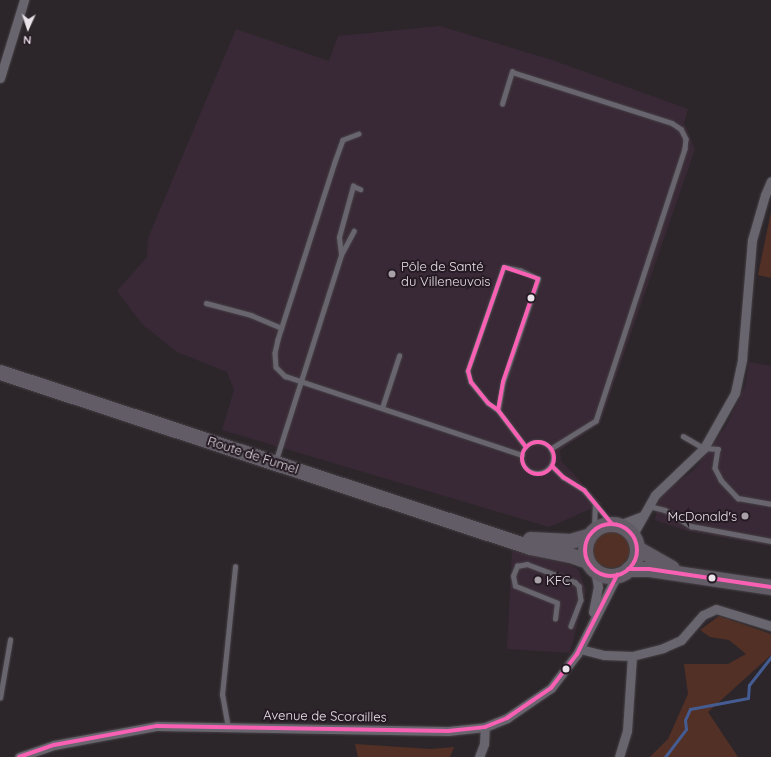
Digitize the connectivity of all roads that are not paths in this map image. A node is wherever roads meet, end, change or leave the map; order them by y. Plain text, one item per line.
1 (24, 0) edge
2 (0, 78) edge
3 (502, 104) dead end
4 (359, 134) dead end
5 (771, 181) edge
6 (360, 189) dead end
7 (354, 231) dead end
8 (341, 255) junction
9 (206, 303) dead end
10 (281, 328) junction
11 (399, 356) dead end
12 (0, 372) edge
13 (301, 381) junction
14 (382, 408) junction
15 (498, 410) junction
16 (683, 436) dead end
17 (526, 447) junction
18 (704, 448) junction
19 (551, 449) junction
20 (522, 455) junction
21 (275, 462) junction
22 (552, 466) junction
23 (771, 504) edge
24 (595, 505) junction
25 (649, 506) junction
26 (642, 516) junction
27 (615, 524) junction
28 (591, 533) junction
29 (505, 538) junction
30 (771, 541) edge
31 (634, 542) junction
32 (591, 566) junction
33 (235, 567) dead end
34 (623, 572) junction
35 (690, 575) junction
36 (771, 587) edge
37 (555, 620) dead end
38 (571, 626) dead end
39 (771, 626) edge
40 (589, 627) junction
41 (10, 640) dead end
42 (580, 649) junction
43 (632, 656) junction
44 (0, 698) edge
45 (485, 727) junction
46 (228, 728) junction
47 (19, 757) edge
48 (479, 757) edge
49 (620, 757) edge

1 - 2 street
3 - 19 lane
4 - 10 lane
5 - 18 street
6 - 8 lane
7 - 8 lane
8 - 13 lane
9 - 10 lane
10 - 13 lane
11 - 14 lane
12 - 21 main road, Route de Fumel
13 - 14 lane
13 - 21 lane
14 - 20 lane
15 - 15 lane
15 - 17 lane
16 - 18 lane
17 - 19 lane
17 - 20 lane
18 - 23 lane
18 - 25 street
19 - 22 lane
20 - 22 lane
21 - 29 main road, Route de Fumel
22 - 24 lane
24 - 27 lane
24 - 28 lane
25 - 26 street
25 - 30 lane
26 - 27 street
26 - 31 street
27 - 28 main road
27 - 31 main road
28 - 29 main road, Route de Fumel
28 - 32 main road
29 - 32 main road, Route de Fumel
31 - 34 main road
31 - 35 main road
32 - 34 main road
32 - 40 street, Avenue de Scorailles
33 - 46 lane
34 - 35 main road
34 - 40 street, Avenue de Scorailles
35 - 36 main road
37 - 38 lane
39 - 43 street
40 - 42 street, Avenue de Scorailles
41 - 44 lane
42 - 43 street
42 - 45 street, Avenue de Scorailles
43 - 49 street
45 - 46 street, Avenue de Scorailles
45 - 48 street
46 - 47 street, Avenue de Scorailles

